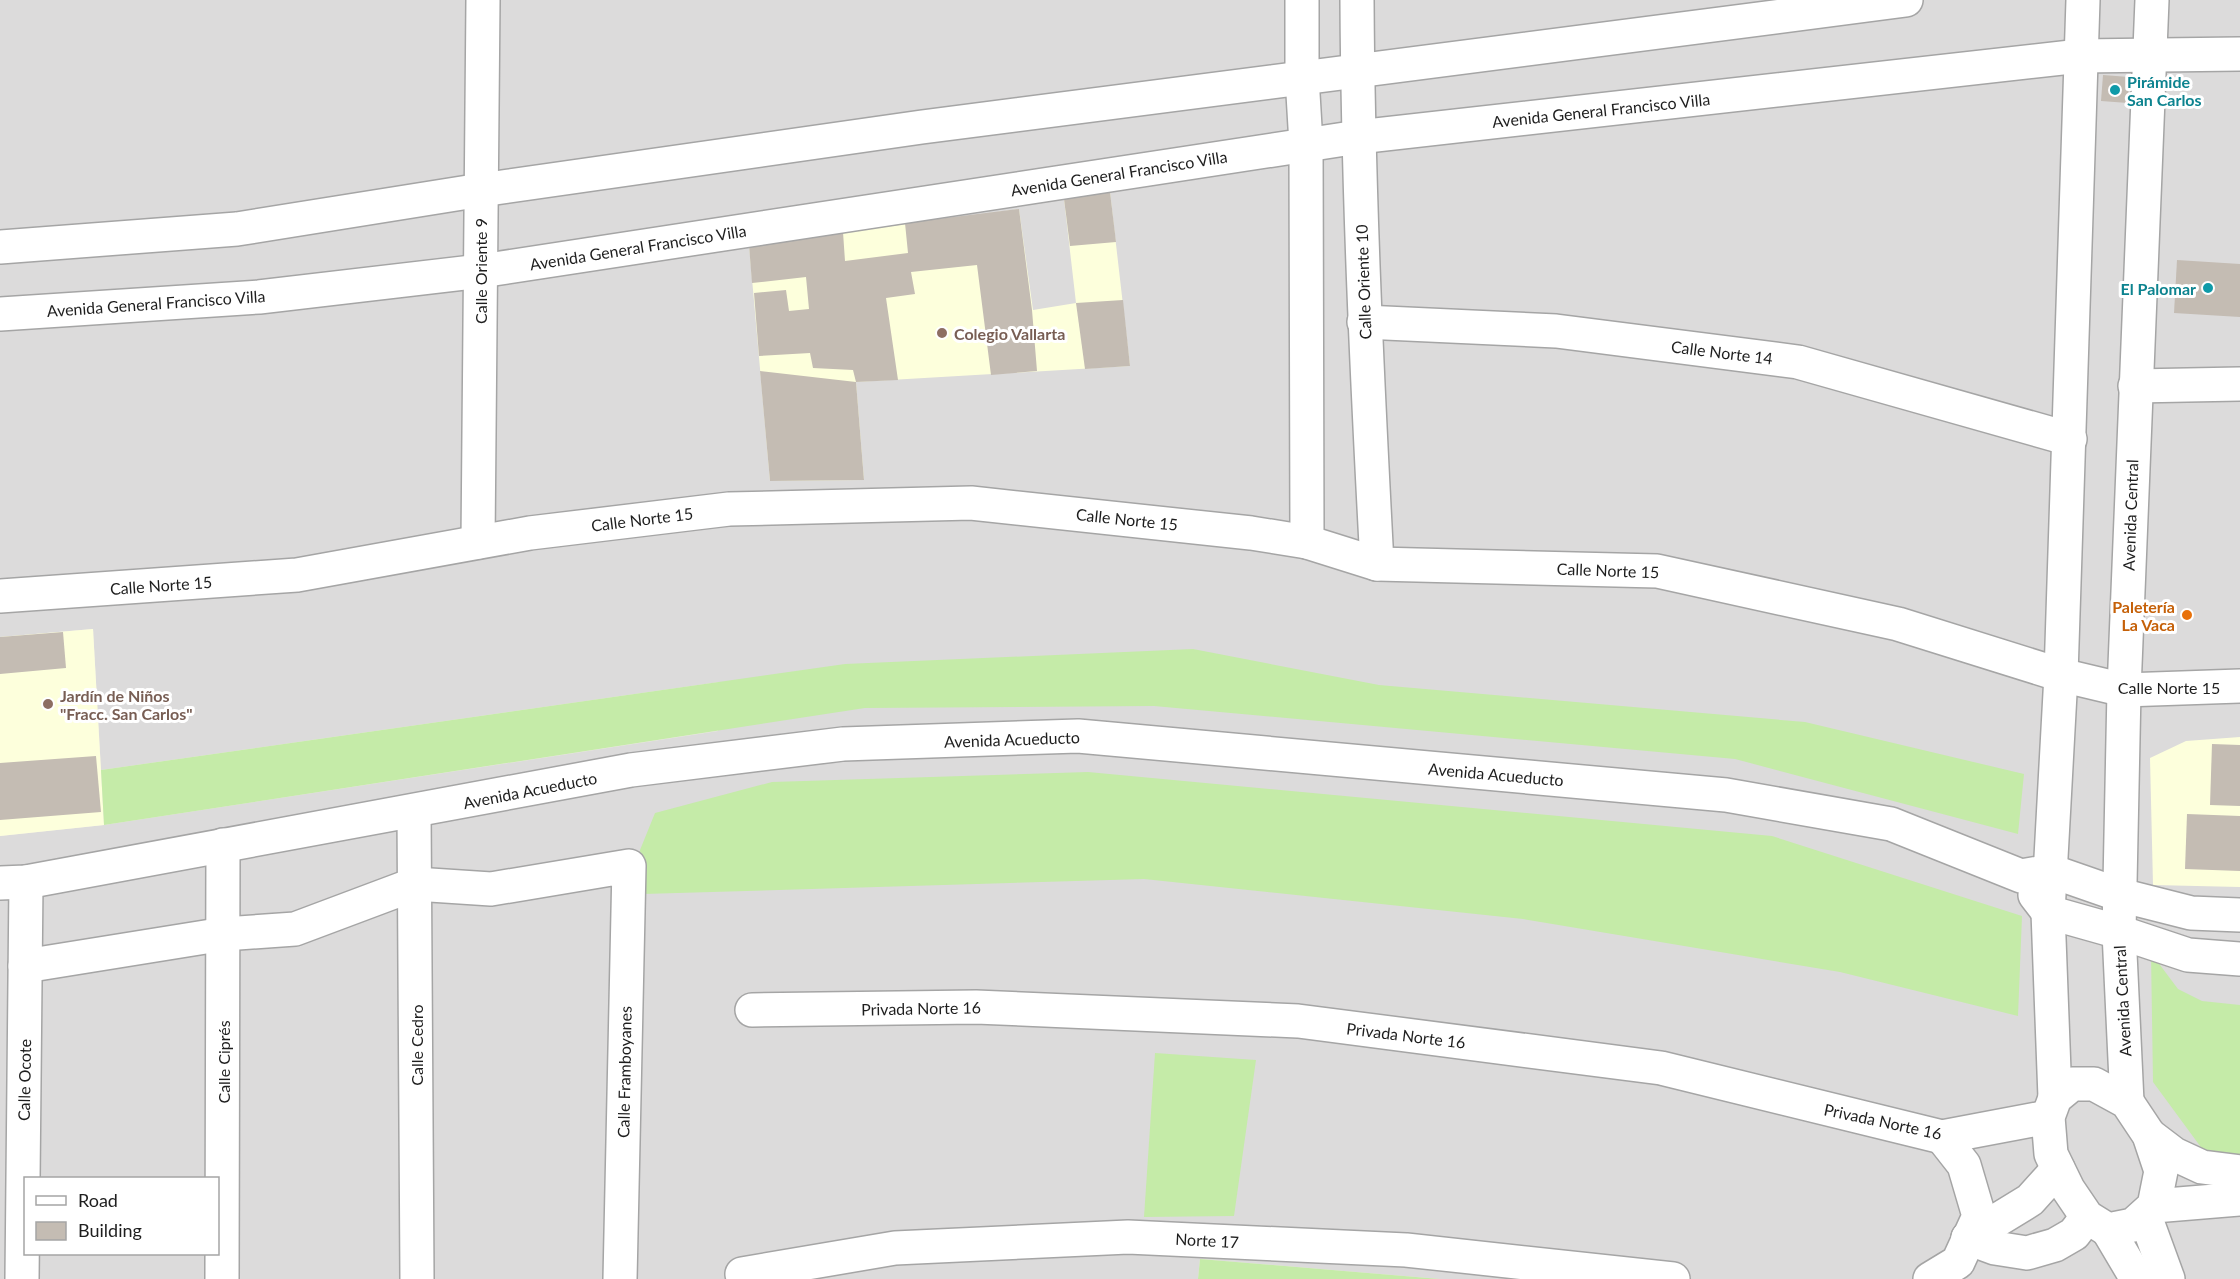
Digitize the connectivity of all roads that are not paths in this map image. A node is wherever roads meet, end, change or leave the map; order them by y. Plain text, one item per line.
1 (483, 0) edge
2 (1302, 0) edge
3 (1357, 0) edge
4 (1906, 0) edge
5 (2083, 0) edge
6 (2152, 0) edge
7 (2151, 54) junction
8 (2240, 54) edge
9 (2080, 56) junction
10 (1357, 71) junction
11 (1302, 77) junction
12 (1358, 137) junction
13 (1306, 144) junction
14 (481, 190) junction
15 (0, 247) edge
16 (481, 271) junction
17 (0, 314) edge
18 (1364, 322) junction
19 (2240, 384) edge
20 (2135, 386) junction
21 (2070, 439) junction
22 (478, 542) junction
23 (1307, 542) junction
24 (1377, 564) junction
25 (0, 596) edge
26 (2061, 675) junction
27 (2240, 686) edge
28 (2124, 690) junction
29 (414, 812) junction
30 (224, 845) junction
31 (2036, 873) junction
32 (13, 882) edge
33 (415, 884) junction
34 (2120, 896) junction
35 (2048, 912) junction
36 (2240, 915) edge
37 (2119, 932) junction
38 (224, 933) junction
39 (2240, 959) edge
40 (26, 966) junction
41 (752, 1010) dead end
42 (2127, 1102) junction
43 (2051, 1108) junction
44 (1956, 1134) junction
45 (2149, 1136) junction
46 (2058, 1169) junction
47 (2240, 1172) edge
48 (2240, 1199) edge
49 (2149, 1211) junction
50 (2097, 1223) junction
51 (1968, 1238) junction
52 (742, 1274) dead end
53 (22, 1279) edge
54 (222, 1279) edge
55 (417, 1279) edge
56 (620, 1279) edge
57 (1673, 1279) edge
58 (1930, 1279) edge
59 (2137, 1279) edge
60 (2168, 1279) edge

1 - 14 street, Calle Oriente 9
2 - 11 street
3 - 10 street, Calle Oriente 10
4 - 10 street
5 - 9 street
6 - 7 street, Avenida Central
7 - 8 street, Avenida General Francisco Villa
7 - 9 street, Avenida General Francisco Villa
7 - 20 street, Avenida Central
9 - 12 street, Avenida General Francisco Villa
9 - 21 street
10 - 11 street
10 - 12 street, Calle Oriente 10
11 - 13 street
11 - 14 street
12 - 13 street, Avenida General Francisco Villa
12 - 18 street, Calle Oriente 10
13 - 16 street, Avenida General Francisco Villa
13 - 23 street
14 - 15 street
14 - 16 street, Calle Oriente 9
16 - 17 street, Avenida General Francisco Villa
16 - 22 street, Calle Oriente 9
18 - 21 street, Calle Norte 14
18 - 24 street, Calle Oriente 10
19 - 20 street
20 - 28 street, Avenida Central
21 - 26 street
22 - 23 street, Calle Norte 15
22 - 25 street, Calle Norte 15
23 - 24 street, Calle Norte 15
24 - 26 street, Calle Norte 15
26 - 28 street, Calle Norte 15
26 - 31 street
27 - 28 street, Calle Norte 15
28 - 34 street, Avenida Central
29 - 30 street, Avenida Acueducto
29 - 31 street, Avenida Acueducto
29 - 33 street, Calle Cedro
30 - 32 street, Avenida Acueducto
30 - 38 street, Calle Ciprés
31 - 34 street, Avenida Acueducto
31 - 35 street
32 - 40 street, Calle Ocote
33 - 38 street
33 - 55 street, Calle Cedro
33 - 56 street, Calle Framboyanes
34 - 36 street, Avenida Acueducto
34 - 37 street, Avenida Central
35 - 37 street
35 - 43 street
37 - 39 street
37 - 42 street, Avenida Central
38 - 40 street
38 - 54 street, Calle Ciprés
40 - 53 street, Calle Ocote
41 - 44 street, Privada Norte 16
42 - 43 street
42 - 45 street
43 - 44 street, Privada Norte 16
43 - 46 street
44 - 51 street
45 - 47 street
45 - 49 street
46 - 50 street
46 - 51 street
48 - 49 street
49 - 50 street
49 - 60 street
50 - 51 street
50 - 59 street
51 - 58 street
52 - 57 street, Norte 17

